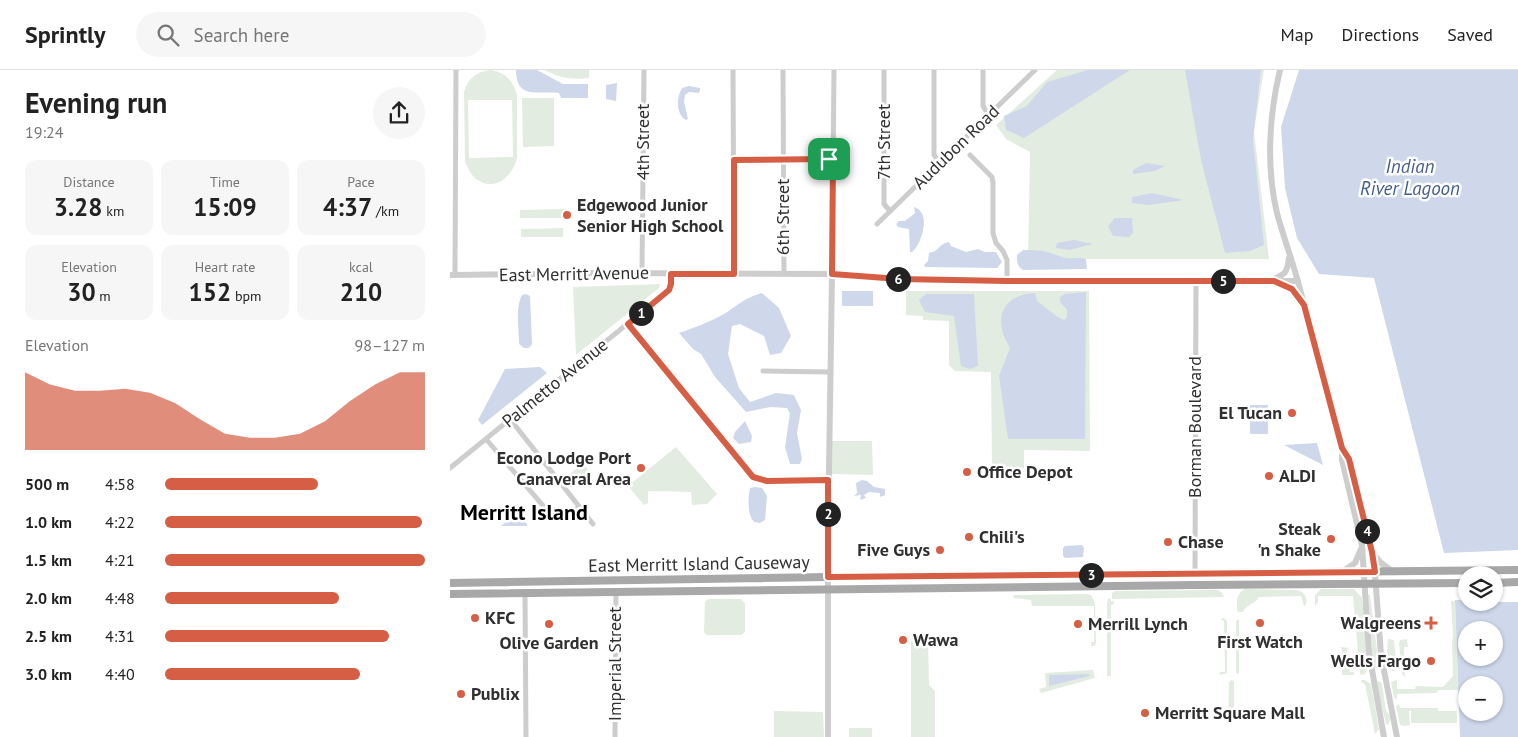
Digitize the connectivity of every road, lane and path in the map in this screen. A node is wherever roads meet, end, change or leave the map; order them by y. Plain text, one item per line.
1 (456, 70) edge
2 (644, 70) edge
3 (733, 70) edge
4 (783, 70) edge
5 (834, 70) edge
6 (884, 70) edge
7 (934, 70) edge
8 (983, 70) edge
9 (1036, 70) edge
10 (1280, 70) edge
11 (989, 116) junction
12 (450, 129) edge
13 (456, 129) junction
14 (970, 155) dead end
15 (783, 159) junction
16 (833, 159) junction
17 (734, 160) junction
18 (940, 163) junction
19 (453, 202) edge
20 (890, 211) junction
21 (876, 224) dead end
22 (1290, 254) junction
23 (642, 273) junction
24 (671, 274) junction
25 (734, 274) junction
26 (784, 274) junction
27 (832, 274) junction
28 (452, 275) edge
29 (1007, 281) junction
30 (1196, 281) junction
31 (1272, 281) junction
32 (1298, 281) junction
33 (1304, 305) junction
34 (628, 324) junction
35 (763, 371) dead end
36 (830, 372) junction
37 (510, 419) junction
38 (486, 438) junction
39 (1342, 448) junction
40 (450, 468) edge
41 (828, 480) junction
42 (579, 507) junction
43 (593, 524) dead end
44 (1362, 545) junction
45 (1372, 552) junction
46 (1518, 570) edge
47 (1342, 572) junction
48 (1364, 572) junction
49 (1375, 572) junction
50 (1393, 572) junction
51 (1274, 573) junction
52 (1195, 574) junction
53 (951, 576) junction
54 (988, 576) junction
55 (828, 577) junction
56 (553, 581) junction
57 (479, 582) junction
58 (1518, 582) edge
59 (450, 583) edge
60 (1458, 583) edge
61 (1503, 583) edge
62 (1231, 584) junction
63 (1363, 584) junction
64 (1376, 584) junction
65 (1166, 585) junction
66 (919, 588) junction
67 (958, 588) junction
68 (828, 589) junction
69 (616, 591) junction
70 (450, 593) edge
71 (525, 593) junction
72 (526, 737) edge
73 (615, 737) edge
74 (828, 737) edge
75 (1384, 737) edge
76 (1397, 737) edge

1 - 13 street
2 - 23 street, 4th Street
3 - 17 street
4 - 15 street, 6th Street
5 - 16 street
6 - 20 street, 7th Street
7 - 18 street
8 - 11 street
9 - 11 street, Audubon Road
10 - 22 street
11 - 18 street, Audubon Road
12 - 13 street
13 - 19 street
14 - 29 street
15 - 16 street
15 - 17 street
15 - 26 street, 6th Street
16 - 27 street
17 - 25 street
18 - 20 street, Audubon Road
19 - 28 street
20 - 21 street, Audubon Road
22 - 31 street
22 - 32 street
23 - 24 street, East Merritt Avenue
23 - 28 street, East Merritt Avenue
24 - 25 street, East Merritt Avenue
24 - 34 street, Palmetto Avenue
25 - 26 street, East Merritt Avenue
26 - 27 street, East Merritt Avenue
27 - 29 street, East Merritt Avenue
27 - 36 street
29 - 30 street, East Merritt Avenue
30 - 31 street, East Merritt Avenue
30 - 52 street, Borman Boulevard
31 - 32 street, East Merritt Avenue
31 - 33 street
32 - 33 street
33 - 39 street
34 - 37 street, Palmetto Avenue
34 - 41 street
35 - 36 street
36 - 41 street
37 - 38 street, Palmetto Avenue
37 - 42 street
38 - 40 street, Palmetto Avenue
38 - 42 street
39 - 44 street
39 - 45 street
41 - 55 street
42 - 43 street
44 - 47 street
44 - 48 street
45 - 49 street
45 - 50 street
46 - 50 main road, East Merritt Island Causeway
47 - 48 main road, East Merritt Island Causeway
47 - 51 main road, East Merritt Island Causeway
48 - 49 main road, East Merritt Island Causeway
48 - 63 street
49 - 50 main road, East Merritt Island Causeway
49 - 64 street
51 - 52 main road, East Merritt Island Causeway
51 - 62 main road
52 - 54 main road, East Merritt Island Causeway
52 - 65 main road
53 - 54 main road, East Merritt Island Causeway
53 - 55 main road, East Merritt Island Causeway
53 - 66 main road
54 - 67 main road
55 - 56 main road, East Merritt Island Causeway
55 - 68 street
56 - 57 main road, East Merritt Island Causeway
56 - 71 main road
57 - 59 main road, East Merritt Island Causeway
57 - 70 main road
58 - 61 main road
60 - 64 main road, East Merritt Island Causeway
62 - 63 main road, East Merritt Island Causeway
62 - 65 main road, East Merritt Island Causeway
63 - 64 main road, East Merritt Island Causeway
63 - 75 street
64 - 76 street
65 - 67 main road, East Merritt Island Causeway
66 - 67 main road, East Merritt Island Causeway
66 - 68 main road, East Merritt Island Causeway
68 - 69 main road, East Merritt Island Causeway
68 - 74 street
69 - 71 main road, East Merritt Island Causeway
69 - 73 street, Imperial Street
70 - 71 main road, East Merritt Island Causeway
71 - 72 street

